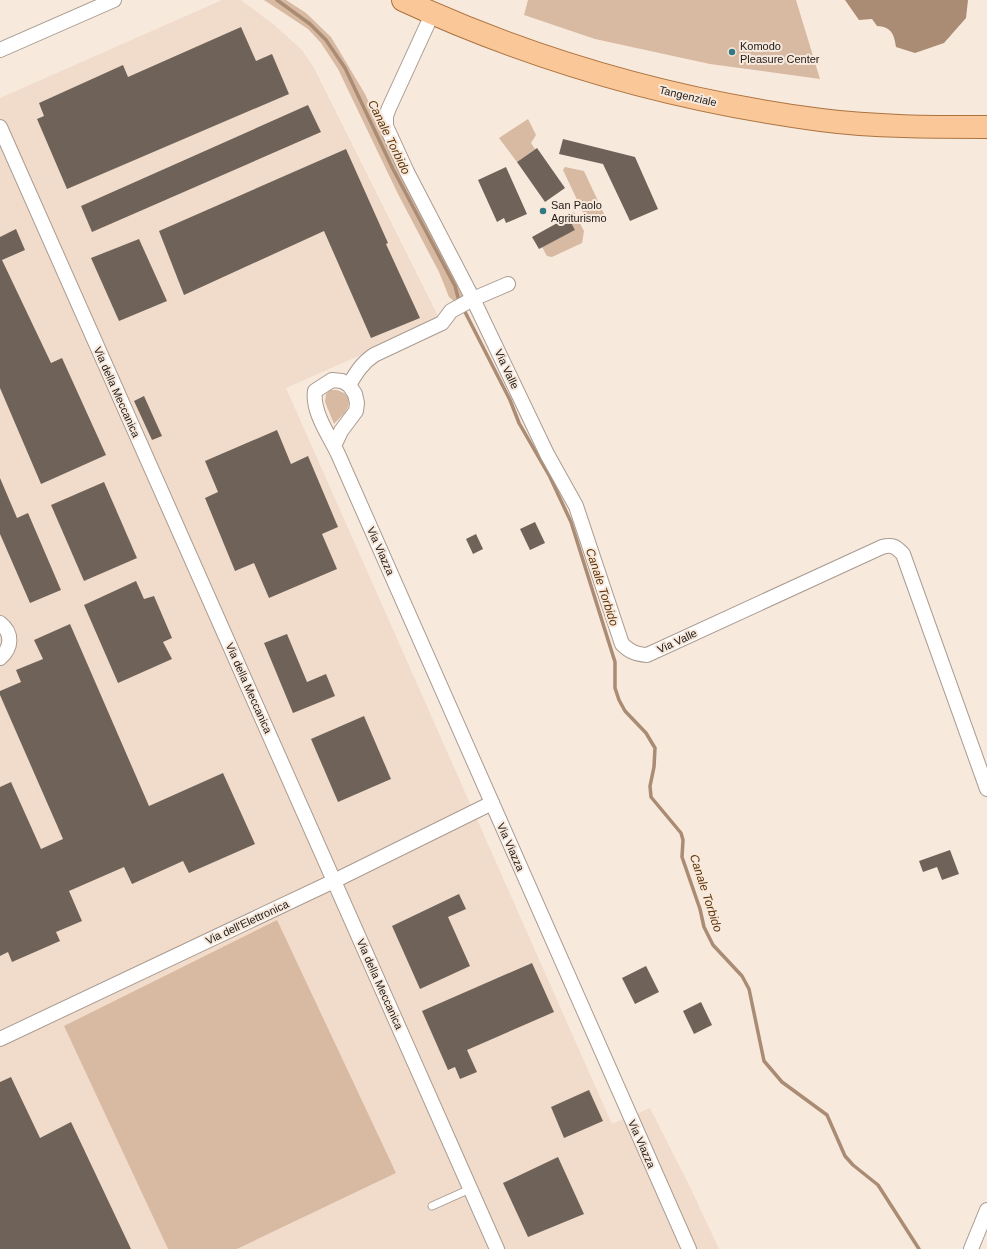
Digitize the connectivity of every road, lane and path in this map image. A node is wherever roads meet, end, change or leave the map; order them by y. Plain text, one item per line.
1 (114, 0) edge
2 (403, 0) edge
3 (429, 21) dead end
4 (0, 50) edge
5 (0, 127) edge
6 (987, 127) edge
7 (508, 284) dead end
8 (473, 299) junction
9 (349, 385) junction
10 (334, 446) junction
11 (0, 623) edge
12 (0, 658) edge
13 (987, 789) edge
14 (492, 803) junction
15 (334, 881) junction
16 (0, 1039) edge
17 (470, 1189) junction
18 (432, 1206) dead end
19 (987, 1210) edge
20 (497, 1249) edge
21 (689, 1249) edge
22 (971, 1249) edge

1 - 4 street
2 - 6 main road, Tangenziale
3 - 8 street, Via Valle
5 - 15 street, Via della Meccanica
7 - 8 street
8 - 9 street
8 - 13 street, Via Valle
9 - 10 street
9 - 10 street, Via Viazza
10 - 14 street, Via Viazza
11 - 12 street
14 - 15 street, Via dell'Elettronica
14 - 21 street, Via Viazza
15 - 16 street, Via dell'Elettronica
15 - 17 street, Via della Meccanica
17 - 18 lane
17 - 20 street, Via della Meccanica
19 - 22 street

